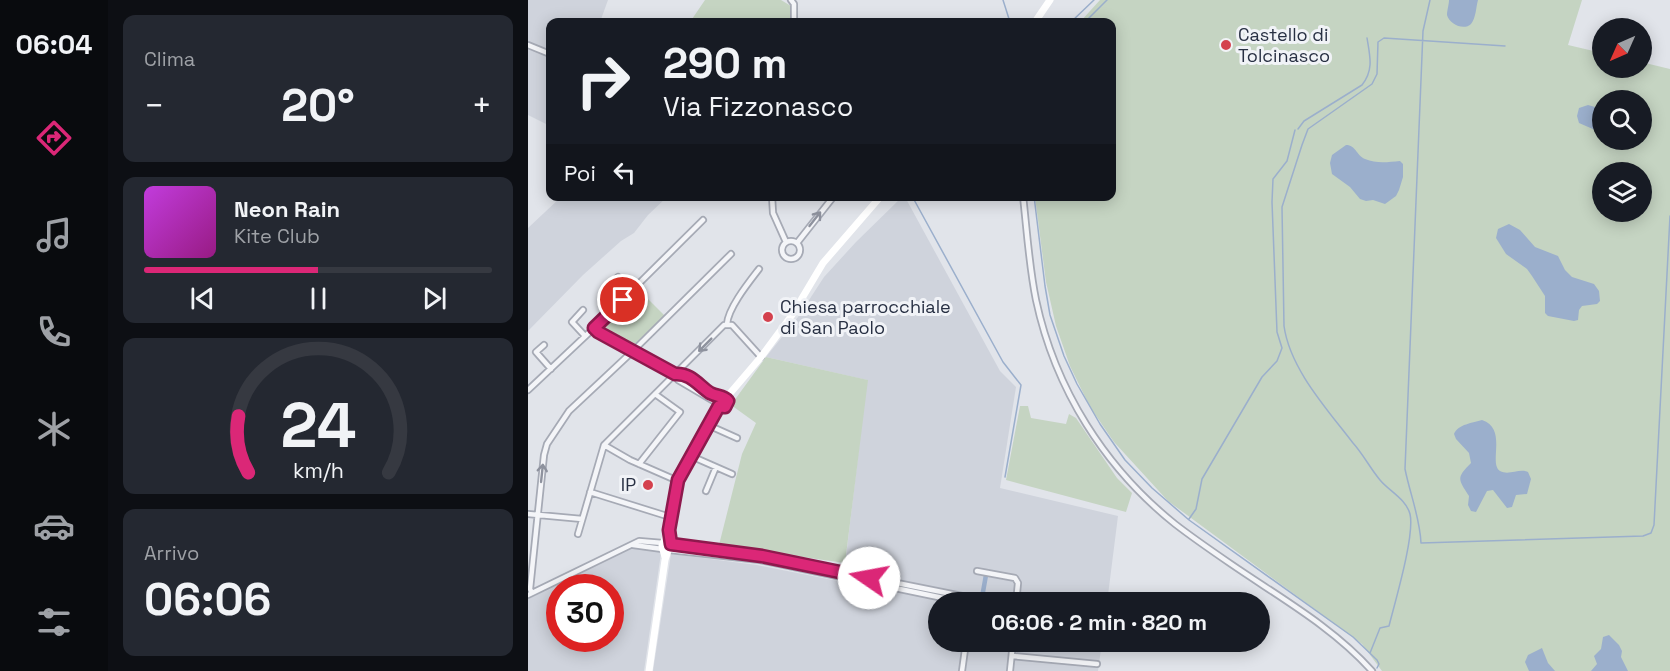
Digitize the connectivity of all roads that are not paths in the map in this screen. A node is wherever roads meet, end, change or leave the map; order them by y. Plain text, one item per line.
1 (791, 0) edge
2 (1050, 0) edge
3 (794, 18) edge
4 (1038, 18) edge
5 (528, 45) edge
6 (546, 52) edge
7 (772, 201) edge
8 (830, 201) edge
9 (877, 201) edge
10 (1024, 201) edge
11 (703, 220) dead end
12 (786, 242) junction
13 (796, 243) junction
14 (731, 254) dead end
15 (759, 270) dead end
16 (618, 277) dead end
17 (623, 300) junction
18 (583, 310) dead end
19 (727, 324) junction
20 (594, 328) junction
21 (585, 336) junction
22 (543, 345) dead end
23 (633, 351) junction
24 (761, 357) junction
25 (551, 369) junction
26 (675, 374) junction
27 (528, 390) edge
28 (655, 394) junction
29 (721, 401) junction
30 (708, 425) junction
31 (737, 438) dead end
32 (604, 445) junction
33 (691, 456) junction
34 (639, 464) junction
35 (716, 467) junction
36 (732, 474) dead end
37 (678, 480) junction
38 (706, 491) dead end
39 (590, 492) junction
40 (528, 514) edge
41 (537, 515) junction
42 (670, 517) junction
43 (582, 519) junction
44 (578, 534) dead end
45 (666, 546) junction
46 (977, 571) dead end
47 (928, 592) edge
48 (1017, 592) edge
49 (530, 594) edge
50 (965, 652) edge
51 (1012, 652) edge
52 (1012, 656) junction
53 (1097, 664) dead end
54 (649, 671) edge
55 (962, 671) edge
56 (1011, 671) edge
57 (1372, 671) edge

1 - 3 street
2 - 4 main road
5 - 6 street
7 - 12 street
13 -> 8 street
9 - 24 main road
10 - 57 street
11 - 17 street
12 - 13 street
12 - 13 street
14 - 23 street
15 - 19 street
16 - 17 street
17 - 20 street
18 - 21 street
19 - 24 street
19 -> 26 street
20 - 21 street
20 - 23 street
21 - 25 street
22 - 25 street
23 - 26 street
41 -> 23 street
24 - 29 main road
25 - 27 street
26 - 28 street
26 - 29 street
28 - 32 street
28 - 34 street
29 - 30 main road
30 - 31 street
30 - 33 main road
32 - 34 street
32 - 39 street
33 - 35 street
33 - 37 main road
34 - 37 street
35 - 36 street
35 - 38 street
37 - 42 main road
39 - 42 street
39 - 43 street
40 - 41 street
41 - 43 street
41 - 49 street
42 - 45 main road
43 - 44 street
45 - 47 street
45 - 49 street
45 - 54 main road
46 - 48 street
50 - 55 street
51 - 52 street
52 - 53 street
52 - 56 street

